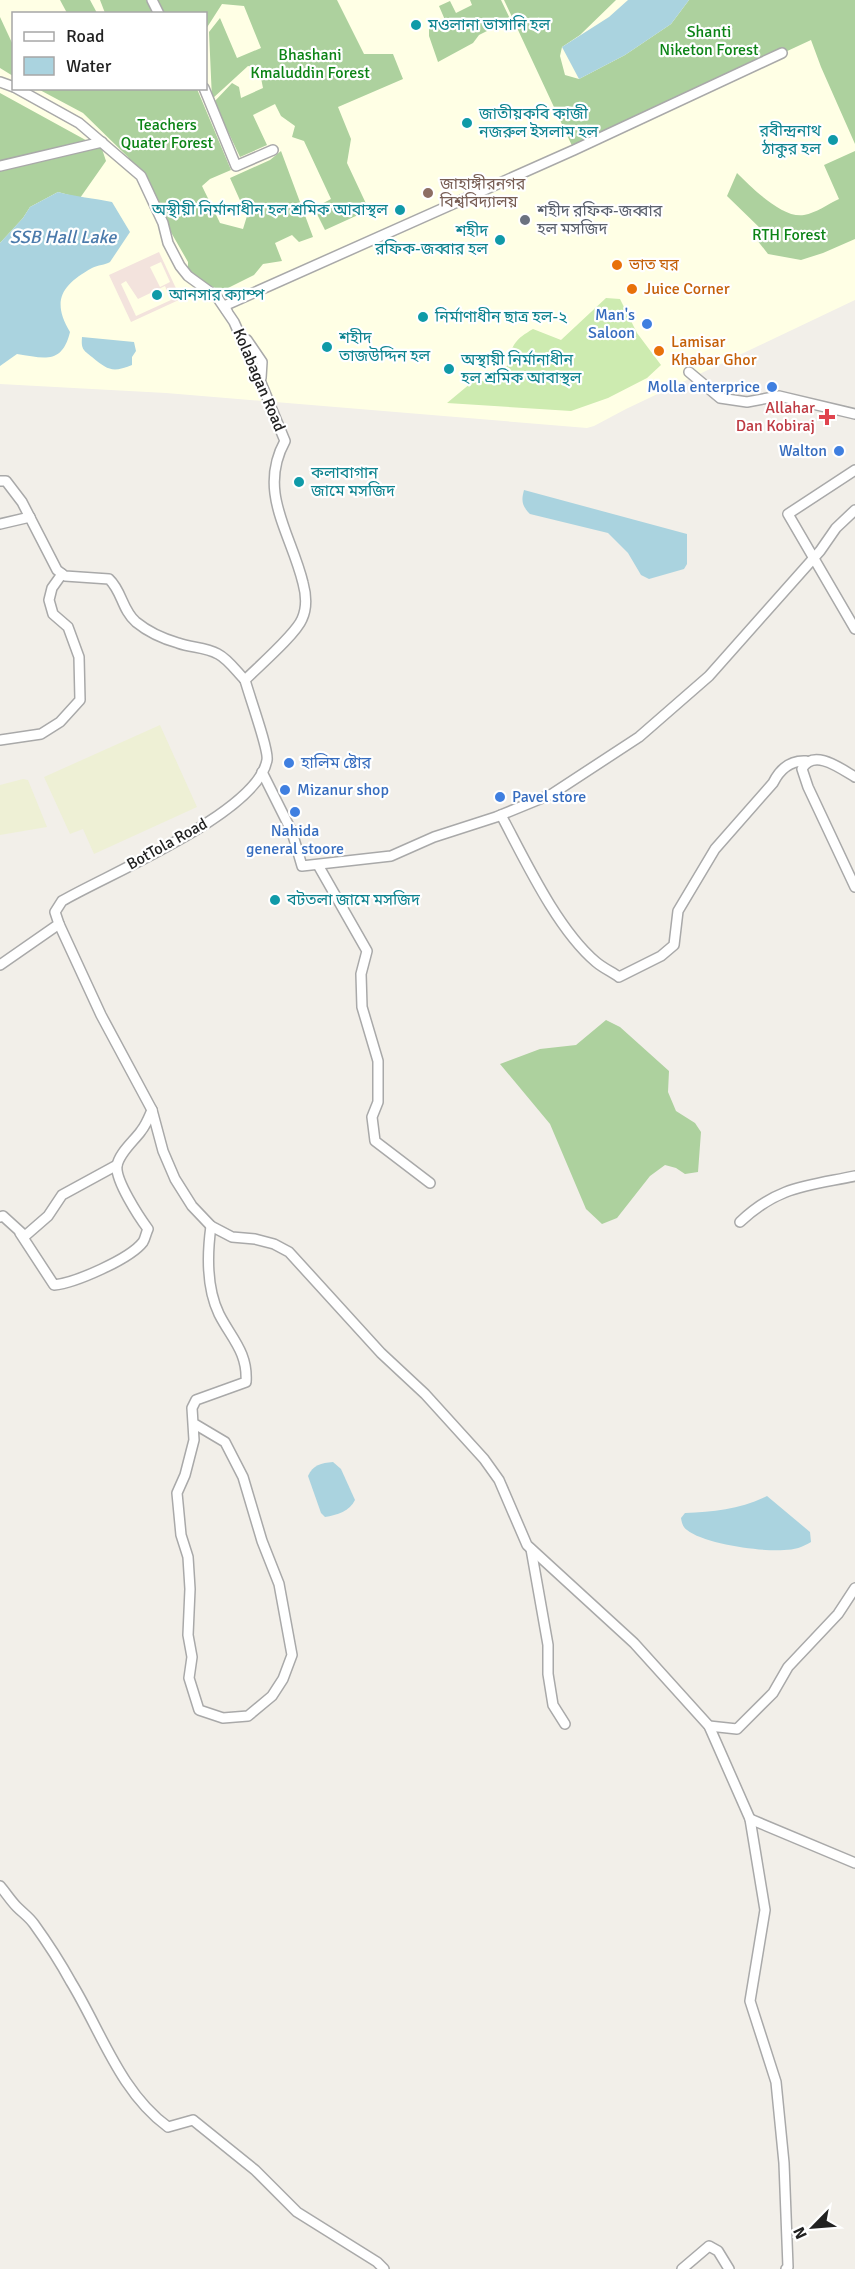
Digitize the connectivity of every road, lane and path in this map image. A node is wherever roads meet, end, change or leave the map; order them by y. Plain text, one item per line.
1 (782, 53) dead end
2 (19, 90) edge
3 (205, 90) edge
4 (102, 142) junction
5 (273, 150) dead end
6 (0, 166) edge
7 (224, 306) junction
8 (689, 372) dead end
9 (855, 414) edge
10 (855, 470) edge
11 (0, 481) edge
12 (855, 510) edge
13 (30, 517) junction
14 (0, 524) edge
15 (813, 559) junction
16 (62, 574) junction
17 (855, 629) edge
18 (245, 680) junction
19 (0, 740) edge
20 (806, 761) junction
21 (262, 772) junction
22 (855, 777) edge
23 (501, 815) junction
24 (318, 865) junction
25 (855, 887) edge
26 (59, 924) junction
27 (0, 965) edge
28 (152, 1110) junction
29 (117, 1165) junction
30 (855, 1176) edge
31 (430, 1183) dead end
32 (0, 1217) edge
33 (740, 1222) dead end
34 (211, 1226) junction
35 (20, 1233) junction
36 (193, 1423) junction
37 (531, 1549) junction
38 (855, 1588) edge
39 (565, 1724) dead end
40 (709, 1726) junction
41 (750, 1819) junction
42 (855, 1863) edge
43 (0, 1886) edge
44 (384, 2269) edge
45 (682, 2269) edge
46 (729, 2269) edge
47 (786, 2269) edge

1 - 7 street
2 - 4 street, Kolabagan Road
3 - 5 street
4 - 6 street
4 - 7 street, Kolabagan Road
7 - 18 street, Kolabagan Road
8 - 9 street
10 - 15 street
11 - 13 street
12 - 15 street
13 - 14 street
13 - 16 street
15 - 17 street
15 - 23 street
16 - 18 street
16 - 19 street
18 - 21 street
20 - 22 street
20 - 23 street
20 - 25 street
21 - 24 street
21 - 26 street, BotTola Road
23 - 24 street
24 - 31 street
26 - 27 street
26 - 28 street
28 - 29 street
28 - 34 street
29 - 35 street
29 - 35 street
30 - 33 street
32 - 35 street
34 - 36 street
34 - 37 street
36 - 36 street
37 - 39 street
37 - 40 street
38 - 40 street
40 - 41 street
41 - 42 street
41 - 47 street
43 - 44 street
45 - 46 street

